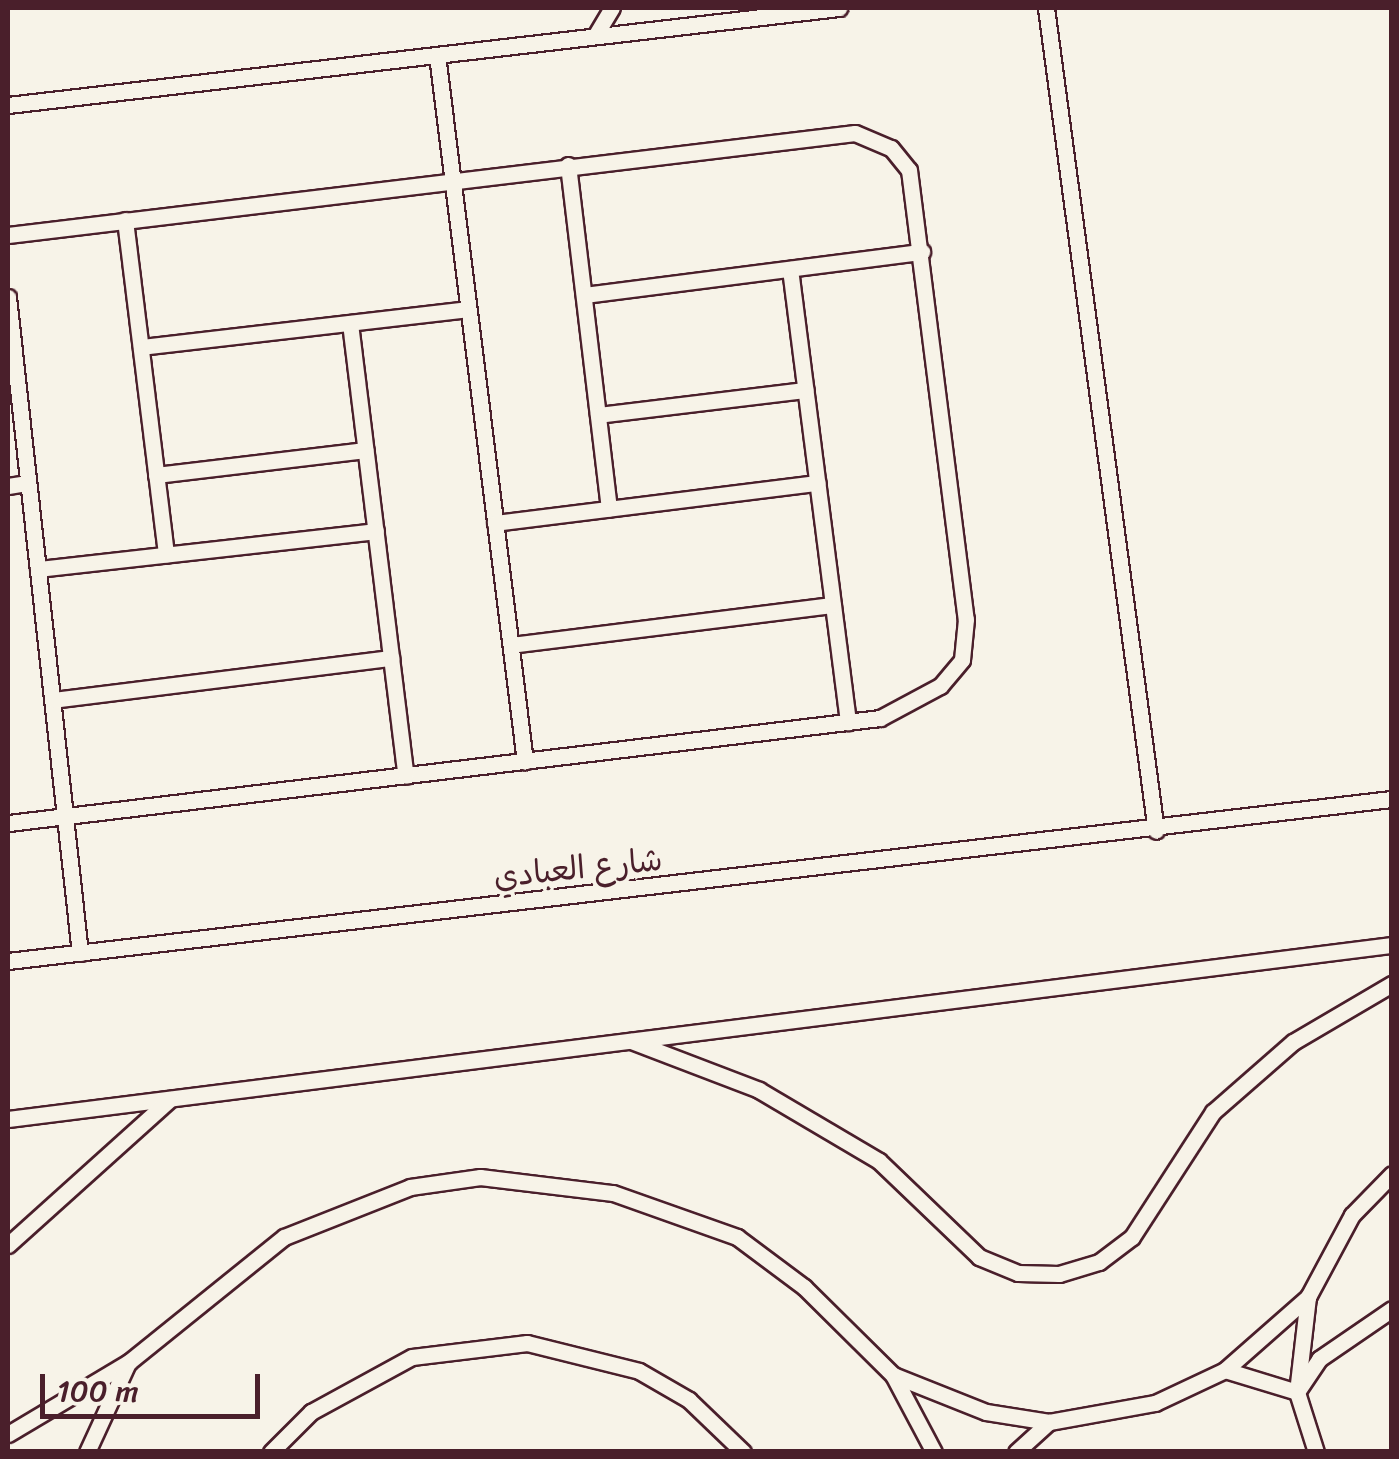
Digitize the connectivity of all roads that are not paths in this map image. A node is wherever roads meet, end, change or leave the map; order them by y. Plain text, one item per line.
1 (612, 8) edge
2 (839, 8) edge
3 (1046, 8) edge
4 (595, 36) junction
5 (437, 55) junction
6 (8, 105) edge
7 (568, 165) junction
8 (452, 179) junction
9 (125, 220) junction
10 (8, 235) edge
11 (922, 252) junction
12 (790, 269) junction
13 (584, 295) junction
14 (8, 296) edge
15 (468, 309) junction
16 (350, 322) junction
17 (140, 347) junction
18 (11, 362) edge
19 (806, 390) junction
20 (598, 415) junction
21 (366, 450) junction
22 (156, 475) junction
23 (28, 483) junction
24 (818, 483) junction
25 (8, 486) edge
26 (609, 509) junction
27 (495, 523) junction
28 (376, 531) junction
29 (166, 554) junction
30 (38, 569) junction
31 (834, 604) junction
32 (510, 645) junction
33 (391, 658) junction
34 (53, 700) junction
35 (848, 722) junction
36 (525, 762) junction
37 (406, 776) junction
38 (1392, 799) edge
39 (66, 816) junction
40 (8, 824) edge
41 (1156, 831) junction
42 (1392, 945) edge
43 (80, 952) junction
44 (8, 962) edge
45 (1392, 984) edge
46 (629, 1040) junction
47 (170, 1099) junction
48 (8, 1118) edge
49 (1392, 1174) edge
50 (8, 1245) edge
51 (1308, 1297) junction
52 (1392, 1310) edge
53 (129, 1362) junction
54 (1225, 1370) junction
55 (892, 1375) junction
56 (1297, 1392) junction
57 (1049, 1422) junction
58 (8, 1434) edge
59 (87, 1452) edge
60 (271, 1452) edge
61 (744, 1452) edge
62 (934, 1452) edge
63 (1016, 1452) edge
64 (1316, 1452) edge

1 - 4 street
2 - 4 street
3 - 41 street
4 - 5 street
5 - 6 street
5 - 8 street
7 - 8 street
7 - 11 street
7 - 13 street
8 - 9 street
8 - 15 street
9 - 10 street
9 - 17 street
11 - 12 street
11 - 35 street
12 - 13 street
12 - 19 street
13 - 20 street
14 - 18 street
15 - 16 street
15 - 27 street
16 - 17 street
16 - 21 street
17 - 22 street
18 - 23 street
19 - 20 street
19 - 24 street
20 - 26 street
21 - 22 street
21 - 28 street
22 - 29 street
23 - 25 street
23 - 30 street
24 - 26 street
24 - 31 street
26 - 27 street
27 - 32 street
28 - 29 street
28 - 33 street
29 - 30 street
30 - 34 street
31 - 32 street
31 - 35 street
32 - 36 street
33 - 34 street
33 - 37 street
34 - 39 street
35 - 36 street
36 - 37 street
37 - 39 street
38 - 41 street, شارع العبادي
39 - 40 street
39 - 43 street
41 - 43 street, شارع العبادي
42 - 46 street
43 - 44 street, شارع العبادي
45 - 46 street
46 - 47 street
47 - 48 street
47 - 50 street
49 - 51 street
51 - 54 street
51 - 56 street
52 - 56 street
53 - 55 street
53 - 58 street
53 - 59 street
54 - 56 street
54 - 57 street
55 - 57 street
55 - 62 street
56 - 64 street
57 - 63 street
60 - 61 street

